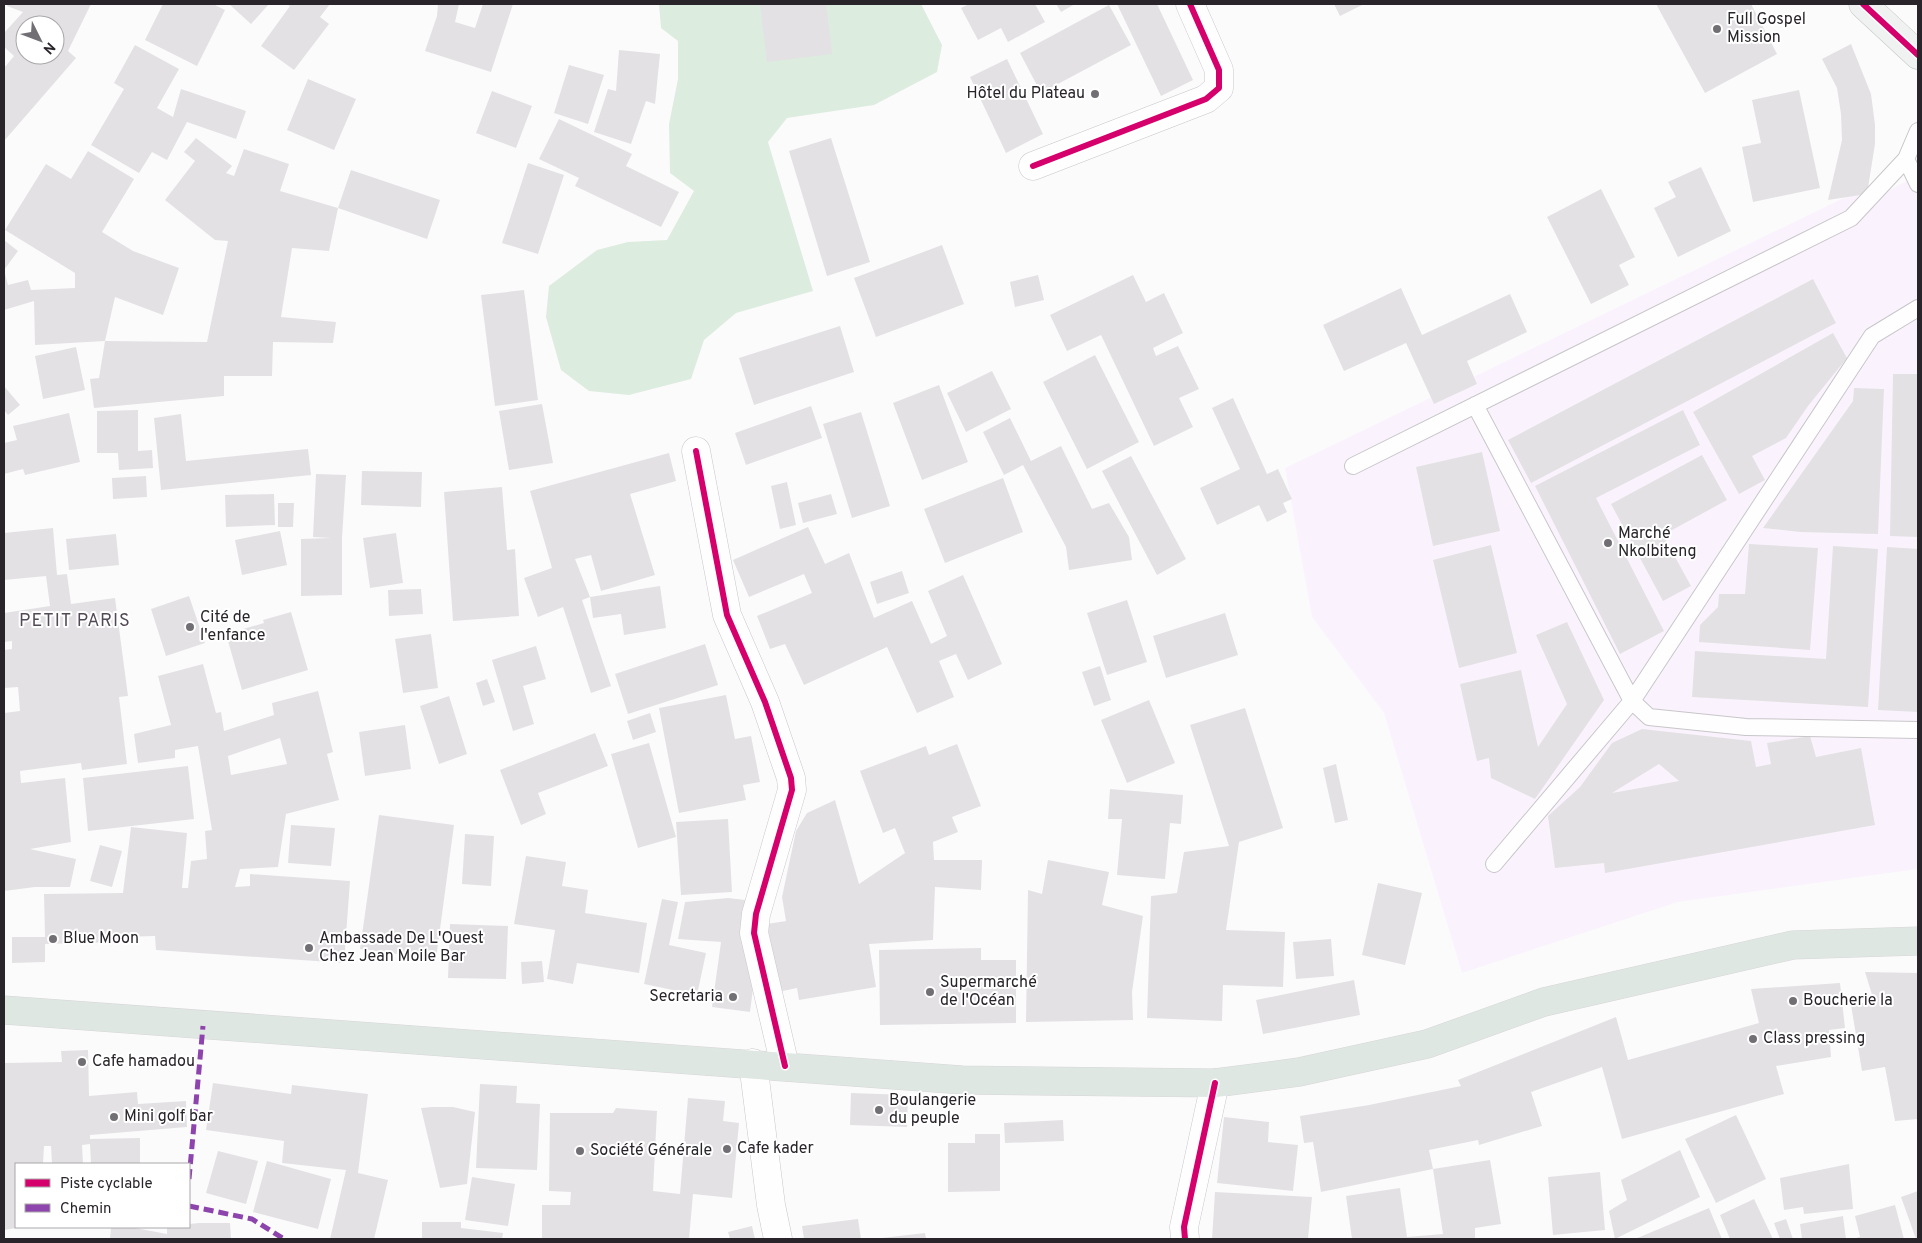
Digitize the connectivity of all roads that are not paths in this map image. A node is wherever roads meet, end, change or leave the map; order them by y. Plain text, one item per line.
1 (1190, 4) edge
2 (1863, 4) edge
3 (1914, 43) edge
4 (1918, 131) edge
5 (1906, 159) junction
6 (1033, 166) dead end
7 (1918, 184) edge
8 (1918, 308) edge
9 (1475, 405) junction
10 (696, 451) dead end
11 (1354, 466) dead end
12 (1632, 701) junction
13 (1918, 730) edge
14 (1494, 864) dead end
15 (1918, 941) edge
16 (4, 1010) edge
17 (753, 1063) junction
18 (785, 1066) junction
19 (1215, 1083) junction
20 (778, 1239) edge
21 (1185, 1239) edge

1 - 6 street
2 - 3 street
4 - 5 lane
5 - 7 lane
5 - 9 lane
8 - 12 lane
9 - 11 lane
9 - 12 lane
10 - 18 street
12 - 13 lane
12 - 14 lane
15 - 19 main road
16 - 17 main road
17 - 18 main road
17 - 20 street
18 - 19 main road
19 - 21 street

